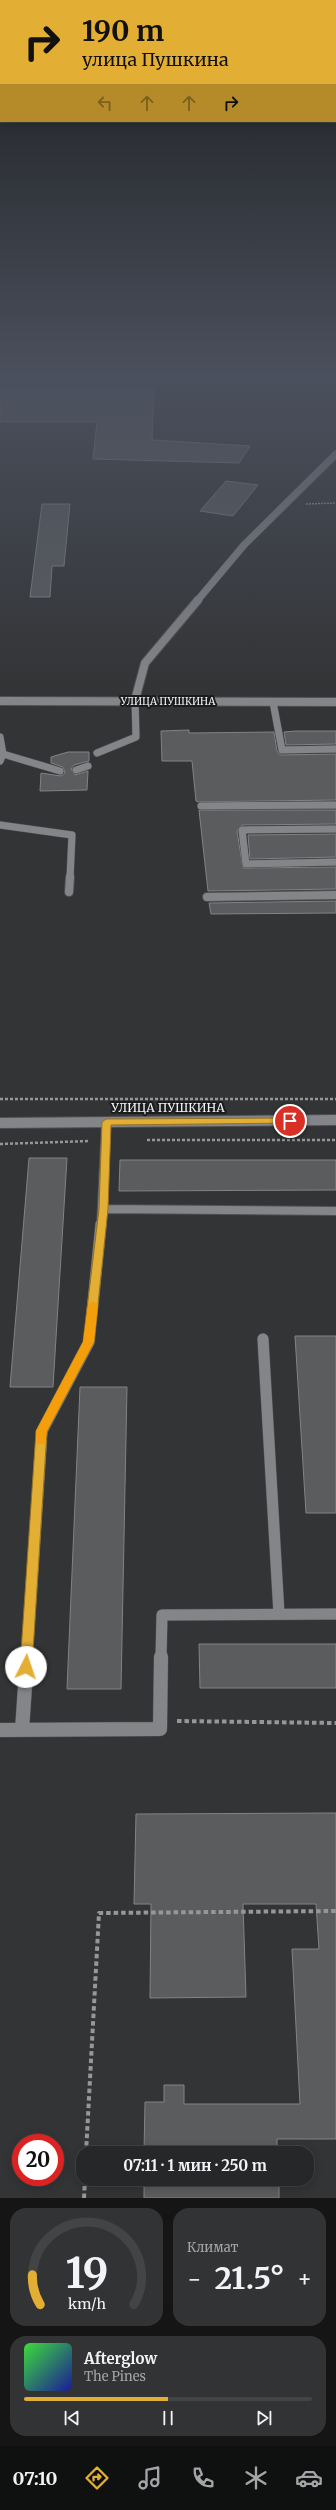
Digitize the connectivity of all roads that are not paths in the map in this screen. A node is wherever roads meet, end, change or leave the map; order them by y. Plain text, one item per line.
1 (308, 481) edge
2 (135, 700) junction
3 (0, 701) edge
4 (273, 702) junction
5 (336, 702) edge
6 (0, 737) edge
7 (336, 750) edge
8 (97, 753) dead end
9 (3, 754) junction
10 (0, 761) edge
11 (88, 766) dead end
12 (76, 770) dead end
13 (60, 771) dead end
14 (336, 805) edge
15 (201, 806) dead end
16 (0, 825) edge
17 (336, 829) edge
18 (336, 862) edge
19 (69, 892) dead end
20 (336, 895) edge
21 (207, 897) dead end
22 (336, 1120) edge
23 (106, 1122) junction
24 (0, 1123) edge
25 (103, 1209) junction
26 (336, 1211) edge
27 (263, 1339) dead end
28 (278, 1614) junction
29 (336, 1614) edge
30 (0, 1730) edge
31 (22, 1730) junction

1 - 2 street
2 - 3 street, УЛИЦА ПУШКИНА
2 - 4 street, УЛИЦА ПУШКИНА
2 - 8 lane
4 - 5 street, УЛИЦА ПУШКИНА
4 - 7 lane
6 - 9 lane
9 - 10 lane
9 - 13 lane
11 - 12 lane
14 - 15 lane
16 - 19 lane
17 - 18 lane
20 - 21 lane
22 - 23 street, УЛИЦА ПУШКИНА
23 - 24 street, УЛИЦА ПУШКИНА
23 - 25 lane
25 - 26 lane
25 - 31 lane
27 - 28 lane
28 - 29 lane
28 - 31 lane
30 - 31 lane

